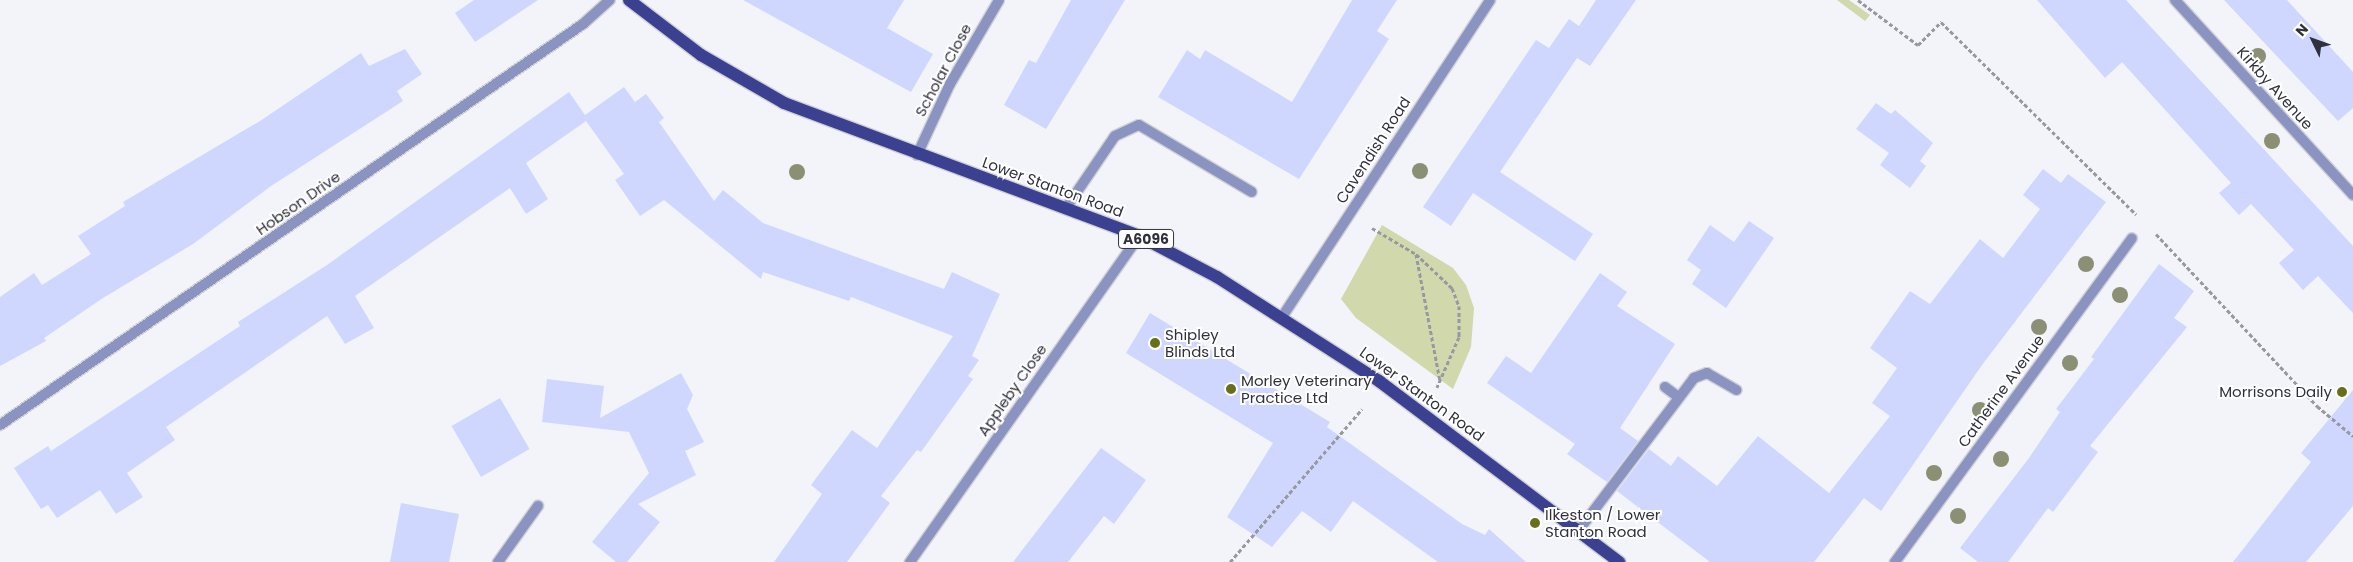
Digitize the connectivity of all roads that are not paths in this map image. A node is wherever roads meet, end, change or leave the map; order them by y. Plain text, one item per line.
1 (610, 0) edge
2 (629, 0) edge
3 (999, 0) edge
4 (1490, 0) edge
5 (2175, 0) edge
6 (917, 155) junction
7 (1252, 192) dead end
8 (2353, 196) edge
9 (1066, 208) junction
10 (1139, 236) junction
11 (2132, 238) dead end
12 (1282, 317) junction
13 (1665, 387) dead end
14 (1737, 390) dead end
15 (1677, 396) junction
16 (0, 425) edge
17 (538, 506) dead end
18 (1579, 530) junction
19 (498, 562) edge
20 (910, 562) edge
21 (1619, 562) edge
22 (1895, 562) edge

1 - 16 street, Hobson Drive
2 - 6 main road, Lower Stanton Road / A6096
3 - 6 street, Scholar Close
4 - 12 street, Cavendish Road
5 - 8 street, Kirkby Avenue
6 - 9 main road, Lower Stanton Road / A6096
7 - 9 street
9 - 10 main road, Lower Stanton Road / A6096
10 - 12 main road, Lower Stanton Road / A6096
10 - 20 street, Appleby Close
11 - 22 street, Catherine Avenue
12 - 18 main road, Lower Stanton Road / A6096
13 - 15 street
14 - 15 street
15 - 18 street
17 - 19 street
18 - 21 main road, Lower Stanton Road / A6096

